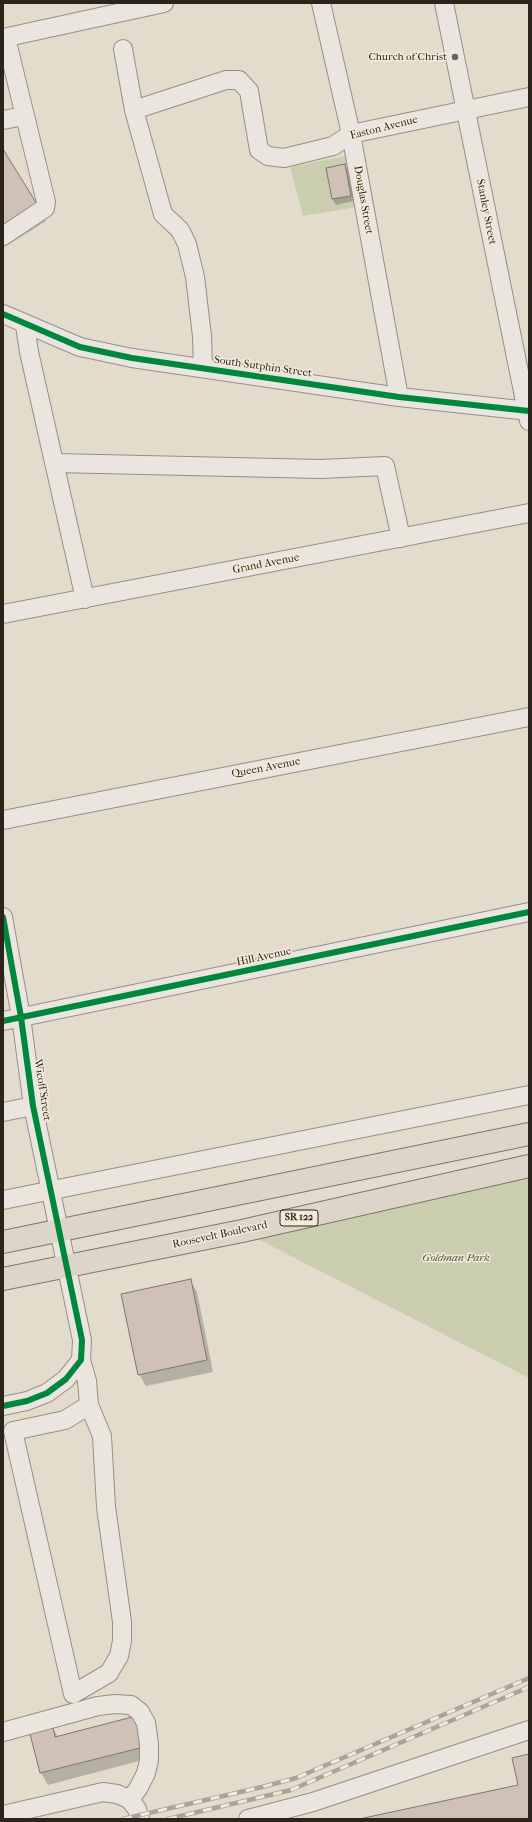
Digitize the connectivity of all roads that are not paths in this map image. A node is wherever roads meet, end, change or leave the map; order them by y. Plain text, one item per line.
1 (164, 3) edge
2 (321, 3) edge
3 (444, 3) edge
4 (4, 38) edge
5 (123, 49) dead end
6 (529, 97) edge
7 (134, 110) junction
8 (465, 110) junction
9 (24, 116) junction
10 (3, 120) edge
11 (351, 134) junction
12 (3, 236) edge
13 (3, 314) edge
14 (25, 324) junction
15 (203, 368) junction
16 (399, 397) junction
17 (528, 414) edge
18 (55, 463) junction
19 (529, 513) edge
20 (402, 538) junction
21 (85, 599) junction
22 (3, 614) edge
23 (529, 717) edge
24 (3, 820) edge
25 (529, 912) edge
26 (3, 918) edge
27 (20, 1017) junction
28 (3, 1021) edge
29 (529, 1095) edge
30 (33, 1106) junction
31 (3, 1112) edge
32 (529, 1134) edge
33 (529, 1166) edge
34 (50, 1191) junction
35 (3, 1200) edge
36 (60, 1231) junction
37 (3, 1242) edge
38 (67, 1265) junction
39 (3, 1279) edge
40 (81, 1360) junction
41 (89, 1405) junction
42 (3, 1406) edge
43 (529, 1730) edge
44 (3, 1732) edge
45 (130, 1800) junction
46 (3, 1815) edge
47 (140, 1819) edge
48 (248, 1819) edge

1 - 4 street
2 - 11 street, Douglas Street
3 - 8 street, Stanley Street
4 - 9 street
5 - 7 street, South Sutphin Street
6 - 8 street, Easton Avenue
7 - 11 street, Easton Avenue
7 - 15 street, South Sutphin Street
8 - 11 street, Easton Avenue
8 - 17 street, Stanley Street
9 - 10 street
9 - 12 street
11 - 16 street, Douglas Street
13 - 14 street, South Sutphin Street
14 - 15 street, South Sutphin Street
14 - 18 street
15 - 16 street, South Sutphin Street
16 - 17 street, South Sutphin Street
18 - 20 street
18 - 21 street
19 - 20 street, Grand Avenue
20 - 21 street, Grand Avenue
21 - 22 street, Grand Avenue
23 - 24 street, Queen Avenue
25 - 27 street, Hill Avenue
26 - 27 street, Wicoff Street
27 - 28 street, Hill Avenue
27 - 30 street, Wicoff Street
29 - 34 street
30 - 31 street
30 - 34 street, Wicoff Street
32 - 36 main road
33 - 38 main road, Roosevelt Boulevard / SR 122
34 - 35 street
34 - 36 street, Wicoff Street
36 - 37 main road
36 - 38 street, Wicoff Street
38 - 39 main road, Roosevelt Boulevard / SR 122
38 - 40 street, Wicoff Street
40 - 41 street, Wicoff Street
40 - 42 street
41 - 41 street, Wicoff Street
43 - 48 street
44 - 45 street
45 - 46 street
45 - 47 street

